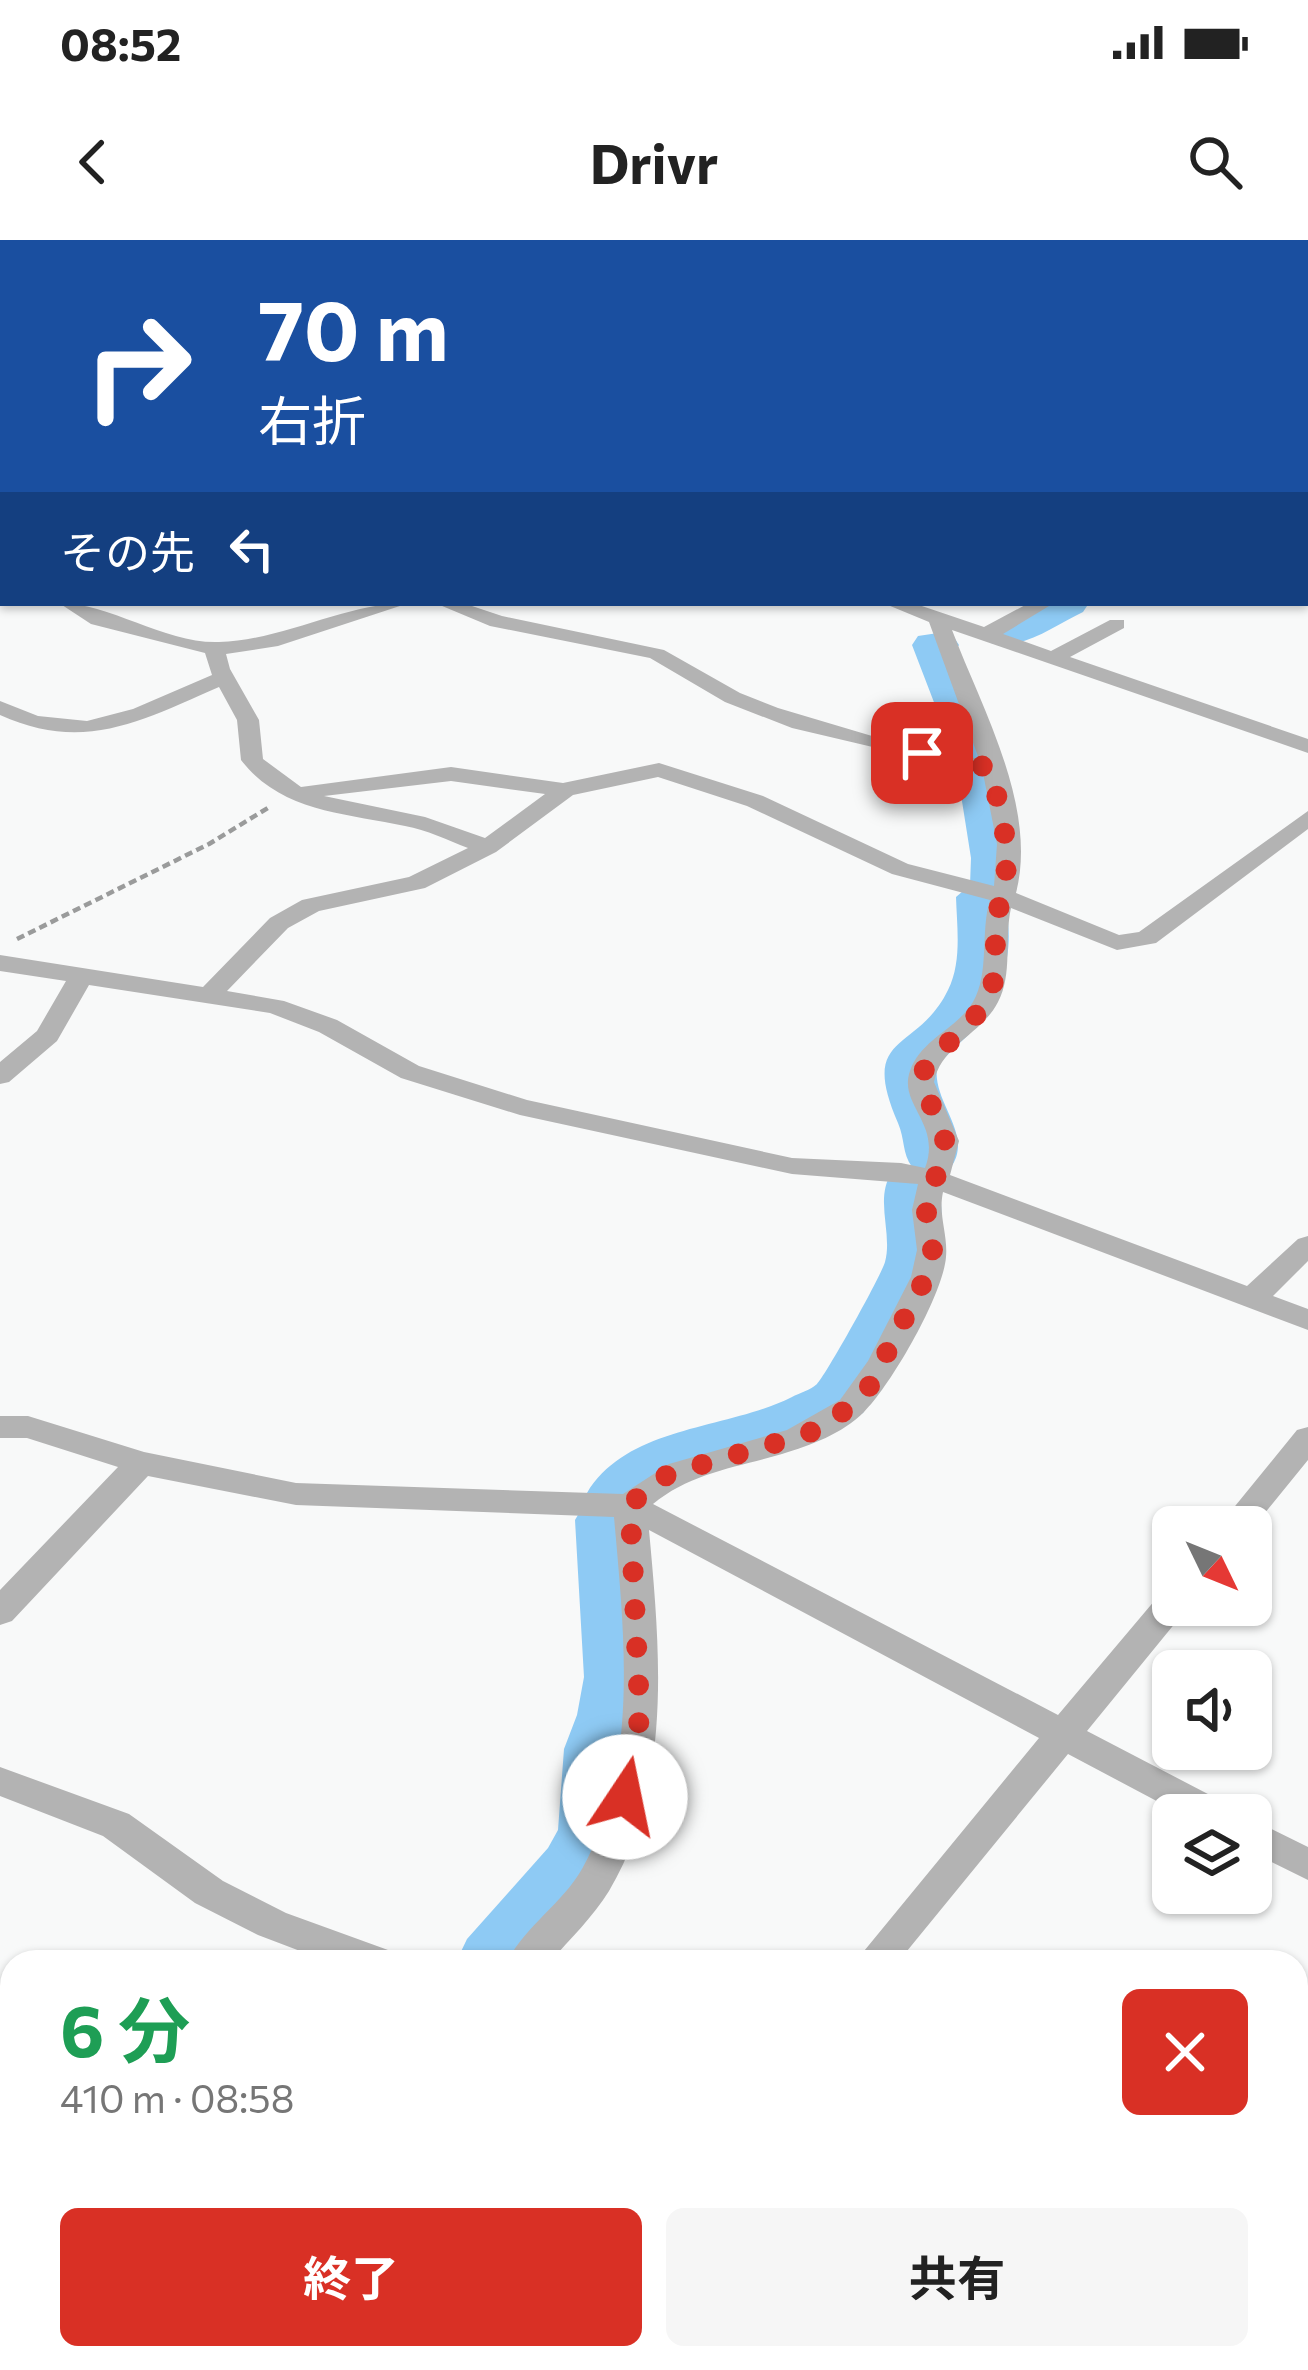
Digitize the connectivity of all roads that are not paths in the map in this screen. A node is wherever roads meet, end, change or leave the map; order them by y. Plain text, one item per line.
1 (74, 606) edge
2 (312, 606) edge
3 (389, 606) edge
4 (453, 606) edge
5 (1038, 606) edge
6 (925, 611) edge
7 (342, 620) junction
8 (1117, 624) dead end
9 (987, 634) junction
10 (215, 649) junction
11 (1053, 658) junction
12 (224, 677) junction
13 (0, 706) edge
14 (23, 719) junction
15 (0, 730) edge
16 (1308, 746) edge
17 (991, 768) junction
18 (565, 790) junction
19 (295, 792) junction
20 (1308, 818) edge
21 (488, 847) junction
22 (1003, 896) junction
23 (0, 963) edge
24 (80, 979) junction
25 (211, 993) junction
26 (0, 1076) edge
27 (934, 1179) junction
28 (1308, 1244) edge
29 (1252, 1299) junction
30 (1308, 1320) edge
31 (0, 1427) edge
32 (1308, 1438) edge
33 (140, 1462) junction
34 (630, 1506) junction
35 (1252, 1506) edge
36 (0, 1612) edge
37 (1153, 1626) edge
38 (1065, 1734) junction
39 (0, 1781) edge
40 (1177, 1794) edge
41 (1272, 1845) edge
42 (1308, 1864) edge
43 (342, 1950) edge
44 (536, 1950) edge
45 (885, 1950) edge

1 - 10 street
2 - 7 street
3 - 7 street
4 - 17 street
5 - 9 street
6 - 9 street
6 - 17 street
7 - 10 street
8 - 11 street
9 - 11 street
10 - 12 street
11 - 16 street
12 - 14 street
12 - 19 street
13 - 14 street
14 - 15 street
17 - 22 street
18 - 19 street
18 - 21 street
18 - 22 street
19 - 21 street
20 - 22 street
21 - 25 street
22 - 27 street
23 - 24 street
24 - 25 street
24 - 26 street
25 - 27 street
27 - 29 street
27 - 34 street
28 - 29 street
29 - 30 street
31 - 33 street
32 - 35 street
33 - 34 street
33 - 36 street
34 - 38 street
34 - 44 street
37 - 38 street
38 - 40 street
38 - 45 street
39 - 43 street
41 - 42 street

